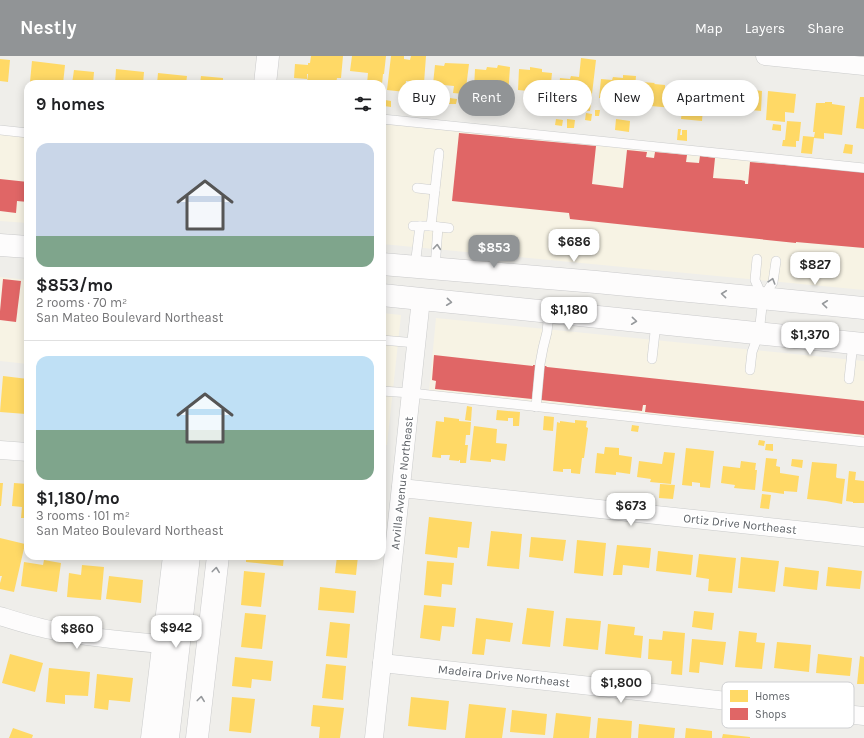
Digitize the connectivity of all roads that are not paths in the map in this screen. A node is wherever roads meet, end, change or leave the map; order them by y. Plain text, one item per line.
1 (268, 56) edge
2 (765, 56) edge
3 (864, 66) edge
4 (265, 80) edge
5 (386, 119) edge
6 (0, 130) edge
7 (24, 133) edge
8 (439, 153) dead end
9 (864, 168) edge
10 (417, 188) dead end
11 (435, 190) junction
12 (435, 226) junction
13 (449, 228) dead end
14 (0, 244) edge
15 (24, 247) edge
16 (757, 259) dead end
17 (776, 261) dead end
18 (386, 264) edge
19 (425, 267) junction
20 (596, 282) junction
21 (386, 295) edge
22 (763, 298) junction
23 (421, 299) junction
24 (864, 308) edge
25 (549, 312) junction
26 (656, 323) junction
27 (759, 334) junction
28 (386, 340) edge
29 (416, 343) junction
30 (858, 344) edge
31 (652, 359) dead end
32 (750, 370) dead end
33 (849, 379) dead end
34 (386, 391) edge
35 (411, 393) junction
36 (536, 407) junction
37 (864, 442) edge
38 (0, 450) edge
39 (24, 452) edge
40 (401, 488) junction
41 (864, 537) edge
42 (172, 560) edge
43 (189, 560) edge
44 (218, 560) edge
45 (0, 616) edge
46 (161, 644) junction
47 (382, 663) junction
48 (722, 700) edge
49 (854, 715) edge
50 (864, 716) edge
51 (150, 738) edge
52 (168, 738) edge
53 (197, 738) edge
54 (374, 738) edge

1 - 4 main road
2 - 3 street
5 - 9 lane
6 - 7 lane
8 - 11 lane
10 - 11 lane
11 - 12 lane
12 - 13 lane
19 -> 12 lane
12 - 19 lane
14 - 15 main road
16 - 22 lane
22 -> 17 lane
18 - 19 main road
19 - 20 main road
22 -> 20 main road
20 - 23 main road
21 - 23 main road
24 -> 22 main road
22 - 27 lane
23 -> 25 main road
23 - 29 street, Arvilla Avenue Northeast
25 -> 26 main road
25 - 36 lane
26 - 27 main road
26 - 31 lane
27 - 30 main road
27 - 32 lane
28 - 29 lane
29 - 35 street, Arvilla Avenue Northeast
30 - 33 lane
34 - 35 lane
35 - 36 lane
35 - 40 street, Arvilla Avenue Northeast
36 - 37 lane
38 - 39 street
40 - 41 street, Ortiz Drive Northeast
40 - 47 street, Arvilla Avenue Northeast
42 - 46 street
43 - 52 main road
53 -> 44 main road
45 - 46 street
46 - 51 street
47 - 48 street, Madeira Drive Northeast
47 - 54 street, Arvilla Avenue Northeast
49 - 50 street, Madeira Drive Northeast

